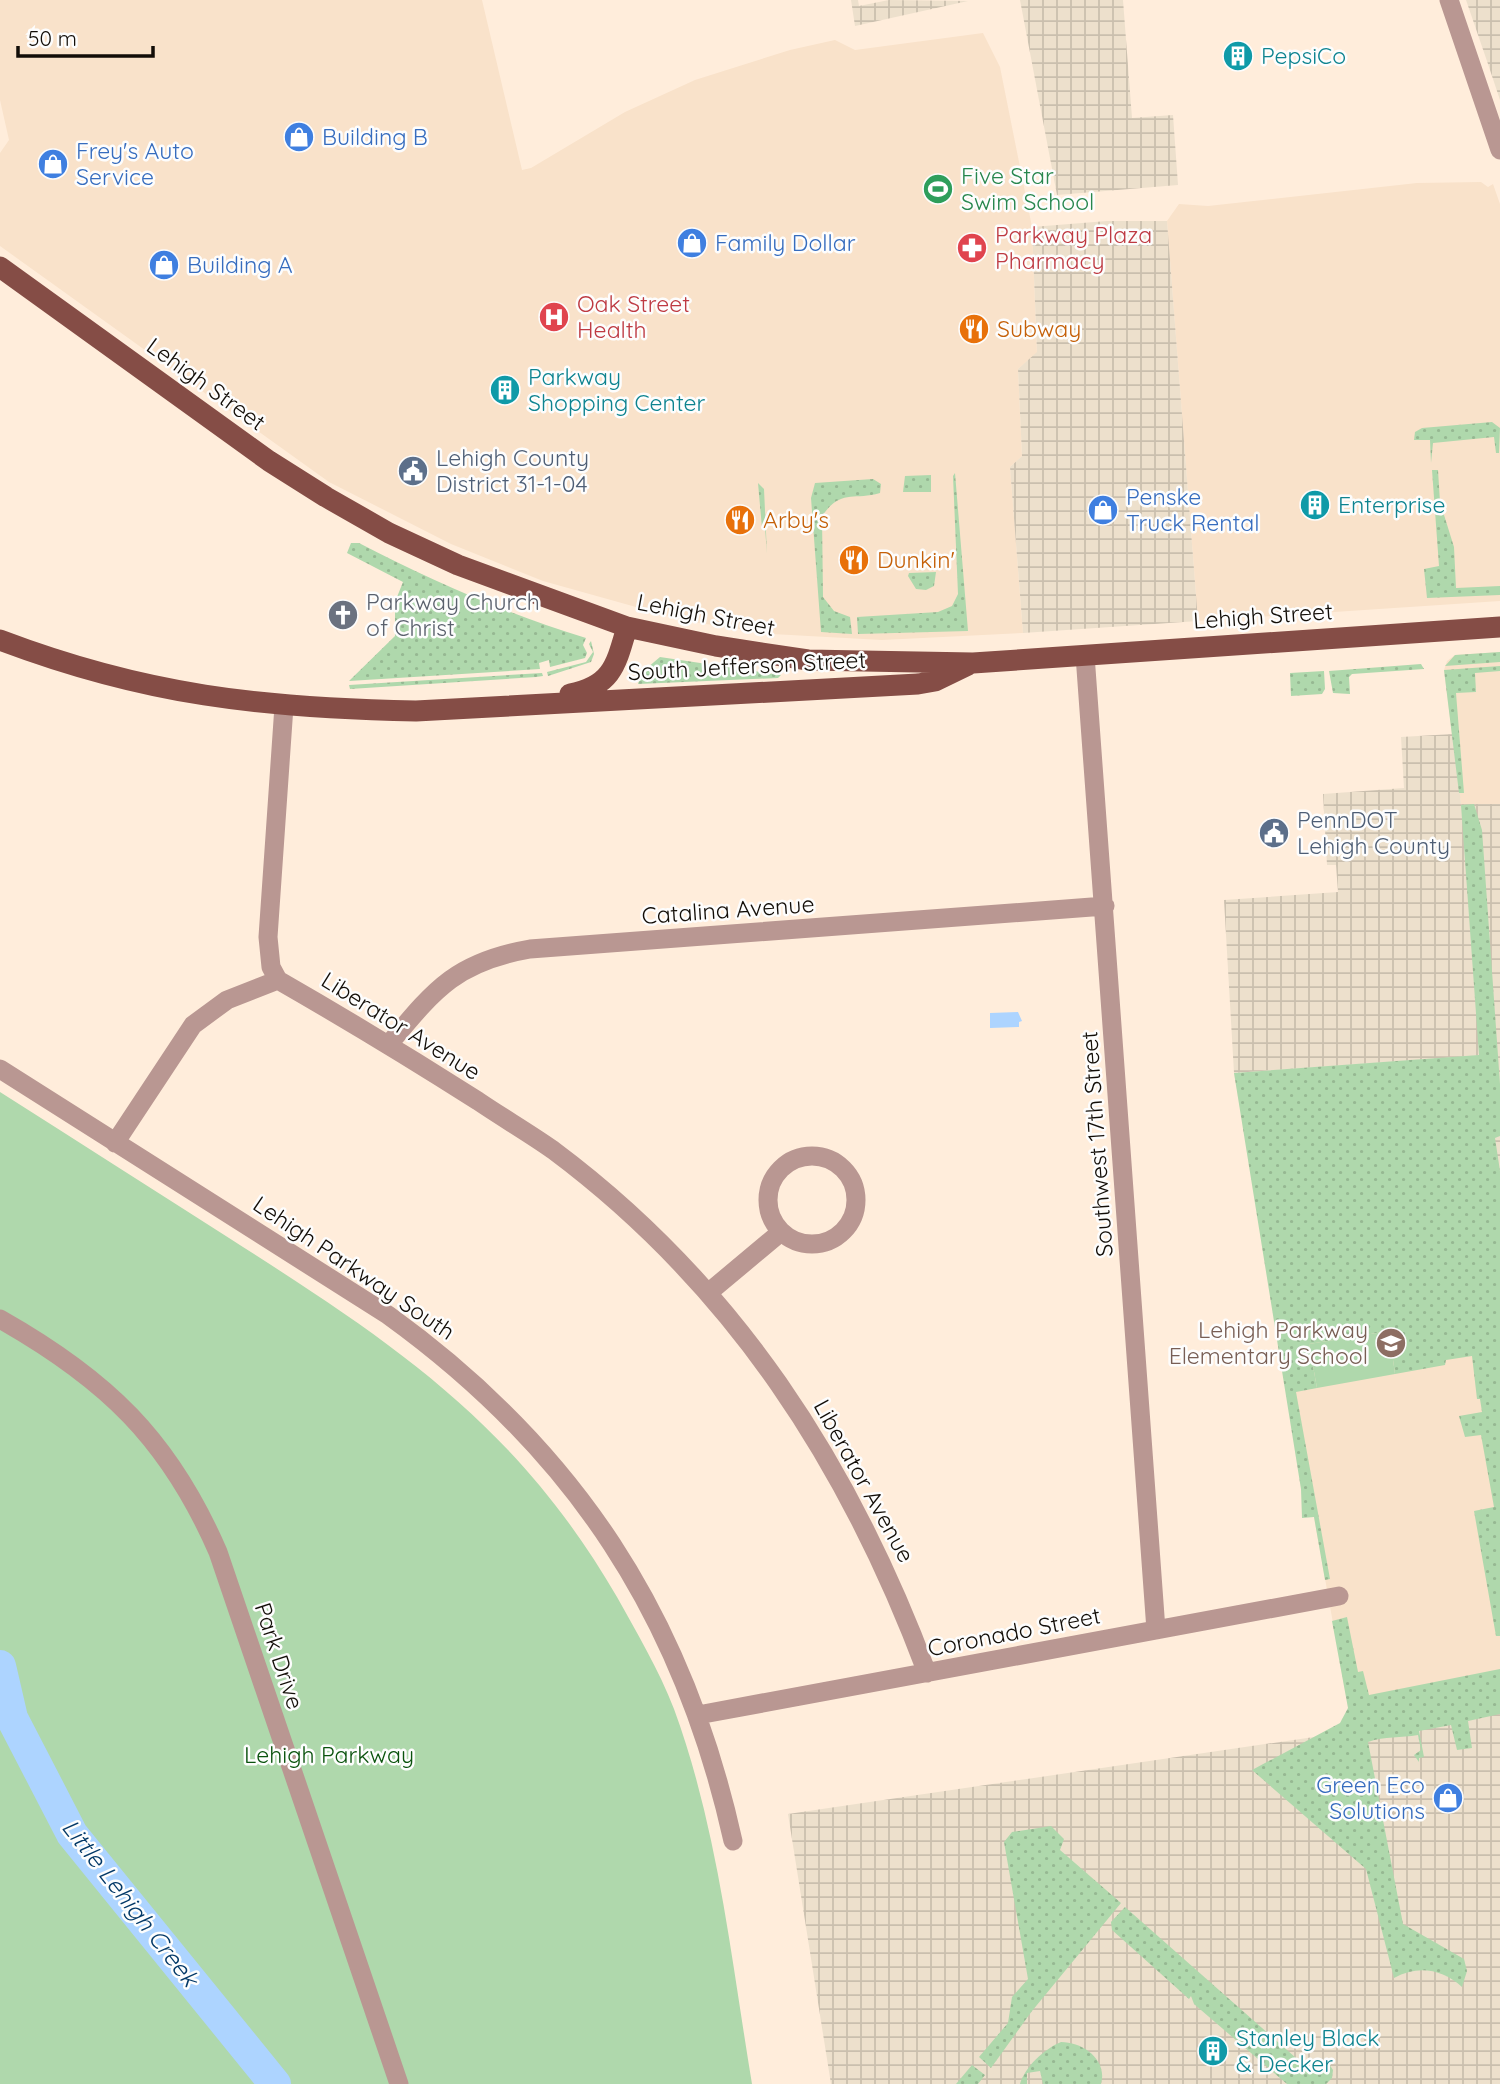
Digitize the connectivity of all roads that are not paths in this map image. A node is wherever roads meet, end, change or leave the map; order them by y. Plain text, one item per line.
1 (1449, 0) edge
2 (1500, 150) edge
3 (0, 267) edge
4 (627, 627) junction
5 (1500, 627) edge
6 (0, 640) edge
7 (1085, 655) junction
8 (973, 663) junction
9 (519, 704) junction
10 (284, 706) junction
11 (1105, 906) junction
12 (278, 980) junction
13 (389, 1044) junction
14 (0, 1069) edge
15 (115, 1143) junction
16 (781, 1232) junction
17 (708, 1293) junction
18 (0, 1319) edge
19 (1339, 1596) dead end
20 (1156, 1630) junction
21 (928, 1673) junction
22 (698, 1715) junction
23 (733, 1841) dead end
24 (400, 2084) edge

1 - 2 street
3 - 4 main road, Lehigh Street
4 - 8 main road, Lehigh Street
4 - 9 main road, South Jefferson Street
5 - 7 main road, Lehigh Street
6 - 10 main road, South Jefferson Street
7 - 8 main road, Lehigh Street
7 - 11 street, Southwest 17th Street
8 - 9 main road, South Jefferson Street
9 - 10 main road, South Jefferson Street
10 - 12 street
11 - 13 street, Catalina Avenue
11 - 20 street, Southwest 17th Street
12 - 13 street, Liberator Avenue
12 - 15 street
13 - 17 street, Liberator Avenue
14 - 15 street, Lehigh Parkway South
15 - 22 street, Lehigh Parkway South
16 - 16 street
16 - 17 street
17 - 21 street, Liberator Avenue
18 - 24 street, Park Drive
19 - 20 street, Coronado Street
20 - 21 street, Coronado Street
21 - 22 street, Coronado Street
22 - 23 street, Lehigh Parkway South

